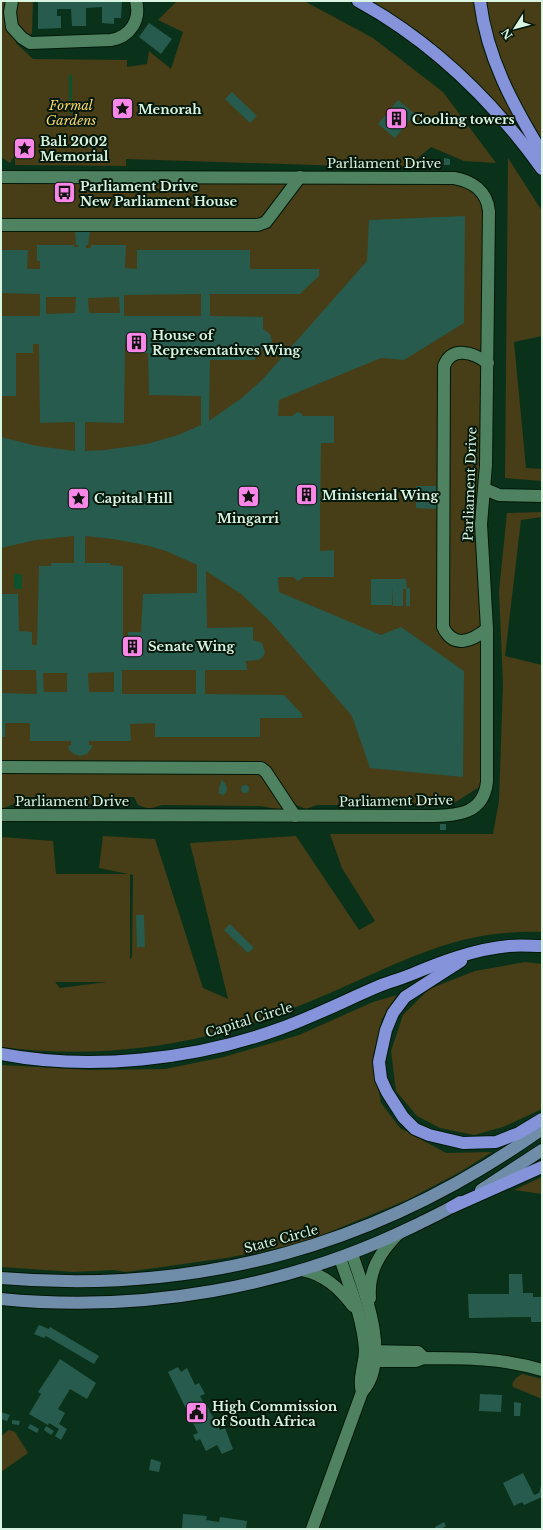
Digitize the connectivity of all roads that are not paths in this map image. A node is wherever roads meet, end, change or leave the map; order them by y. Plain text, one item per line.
1 (12, 1) edge
2 (136, 1) edge
3 (358, 1) edge
4 (480, 1) edge
5 (542, 153) edge
6 (542, 169) edge
7 (300, 177) junction
8 (1, 178) edge
9 (1, 225) edge
10 (488, 363) junction
11 (485, 489) junction
12 (542, 496) edge
13 (487, 629) junction
14 (1, 767) edge
15 (1, 815) edge
16 (295, 816) junction
17 (542, 946) edge
18 (474, 952) junction
19 (1, 1054) edge
20 (542, 1119) edge
21 (542, 1129) edge
22 (542, 1150) edge
23 (540, 1167) edge
24 (452, 1207) junction
25 (399, 1233) junction
26 (340, 1237) junction
27 (352, 1254) junction
28 (340, 1258) junction
29 (302, 1270) junction
30 (1, 1278) edge
31 (1, 1299) edge
32 (365, 1313) junction
33 (370, 1356) junction
34 (542, 1370) edge
35 (312, 1529) edge

1 - 2 street
3 - 6 highway
4 - 5 highway
7 - 8 street, Parliament Drive
7 - 9 street
7 - 10 street, Parliament Drive
10 - 11 street, Parliament Drive
10 - 13 street
11 - 12 street
11 - 13 street, Parliament Drive
13 - 16 street, Parliament Drive
14 - 16 street
15 - 16 street, Parliament Drive
17 - 18 highway, Capital Circle
18 - 19 highway, Capital Circle
18 - 20 highway
21 - 26 main road, State Circle
22 - 24 main road
23 - 24 highway
24 - 25 main road
25 - 27 main road
25 - 32 street
26 - 27 main road
26 - 28 main road
26 - 30 main road, State Circle
27 - 28 main road
27 - 32 street
28 - 29 main road
28 - 32 street
29 - 31 main road
29 - 32 street
32 - 33 street
33 - 34 street
33 - 35 street

